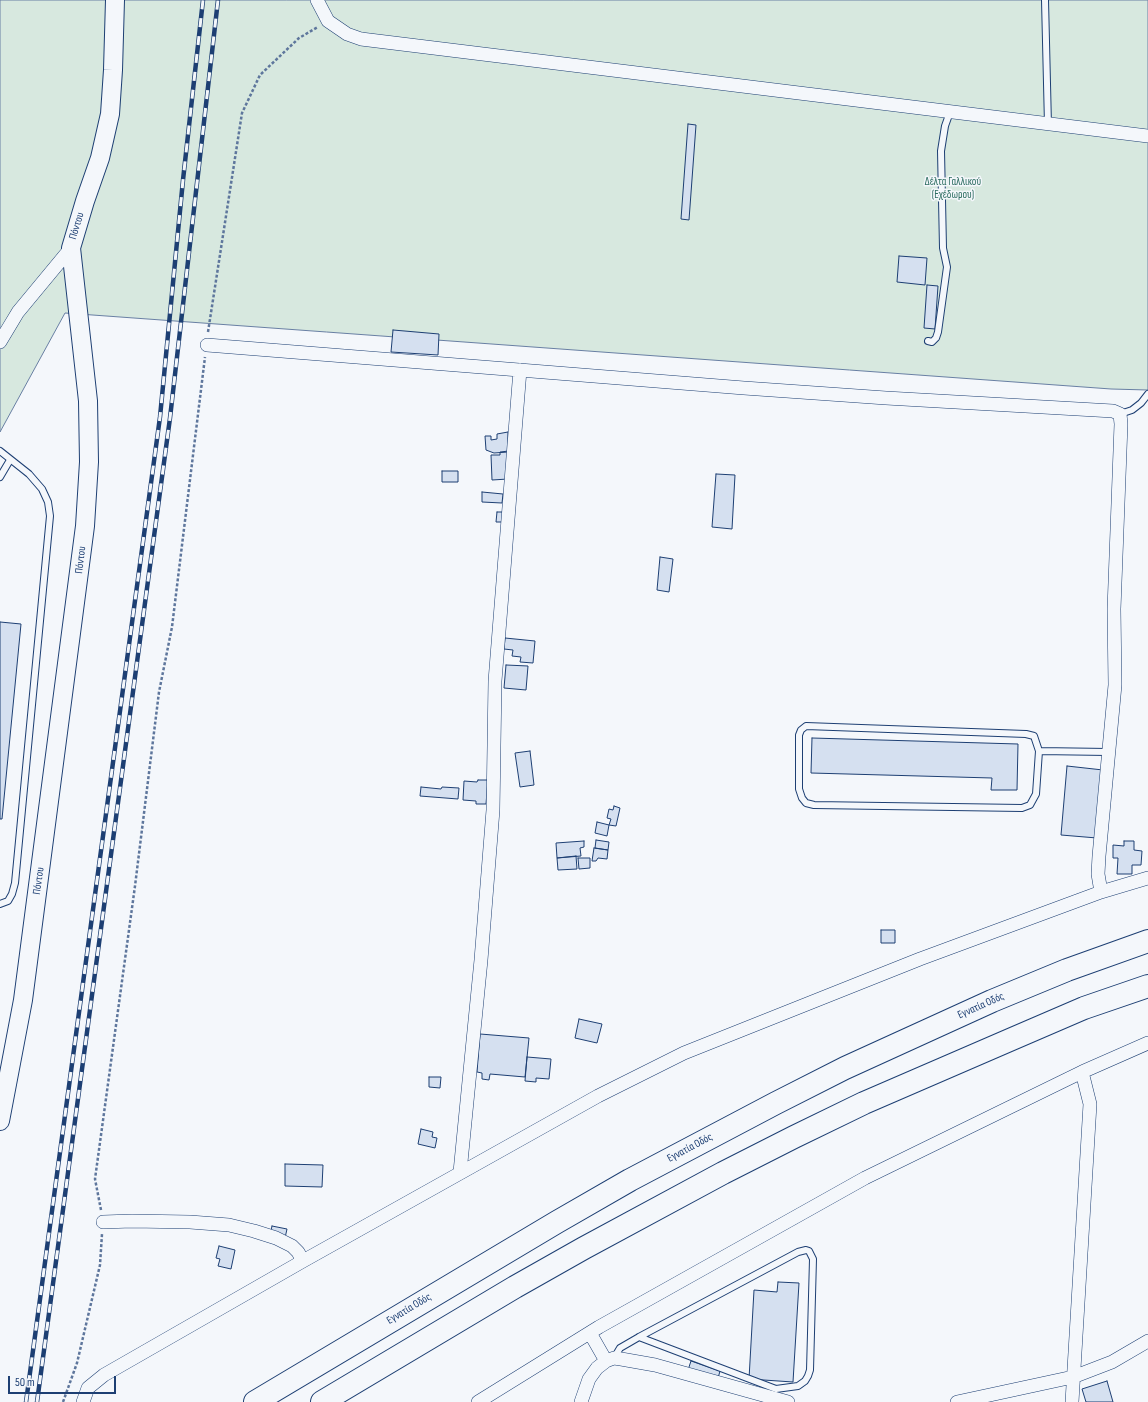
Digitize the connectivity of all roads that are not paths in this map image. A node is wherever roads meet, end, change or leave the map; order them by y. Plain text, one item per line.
1 (115, 0) edge
2 (317, 0) edge
3 (1045, 0) edge
4 (950, 112) junction
5 (1048, 124) junction
6 (1148, 136) edge
7 (71, 248) junction
8 (928, 341) dead end
9 (0, 342) edge
10 (206, 345) road end
11 (520, 370) junction
12 (1148, 394) edge
13 (1120, 414) junction
14 (0, 451) edge
15 (10, 460) junction
16 (0, 477) edge
17 (1040, 751) junction
18 (1108, 752) junction
19 (1148, 878) edge
20 (1101, 892) junction
21 (0, 904) edge
22 (1148, 941) edge
23 (1148, 986) edge
24 (1148, 1043) edge
25 (1082, 1072) junction
26 (0, 1121) edge
27 (460, 1172) junction
28 (103, 1222) road end
29 (303, 1261) junction
30 (590, 1332) junction
31 (639, 1337) junction
32 (1148, 1341) edge
33 (610, 1360) junction
34 (1073, 1377) junction
35 (83, 1402) edge
36 (255, 1402) edge
37 (322, 1402) edge
38 (478, 1402) edge
39 (581, 1402) edge
40 (788, 1402) edge
41 (958, 1402) edge
42 (1072, 1402) edge

1 - 7 street, Πόντου
2 - 4 street
3 - 5 lane
4 - 5 street
4 - 8 lane
5 - 6 street
7 - 9 street
7 - 26 street, Πόντου
10 - 11 street
11 - 13 street
11 - 27 street
12 - 13 lane
13 - 18 street
14 - 15 lane
15 - 16 lane
15 - 21 lane
17 - 17 lane
17 - 18 lane
18 - 20 street
19 - 20 street
20 - 27 street
22 - 36 highway, Εγνατία Οδός
23 - 37 highway
24 - 25 street
25 - 30 street
25 - 34 street
27 - 29 street
28 - 29 street
29 - 35 street
30 - 33 street
30 - 38 street
31 - 31 lane
31 - 33 lane
32 - 34 street
33 - 39 street
33 - 40 street
34 - 41 street
34 - 42 street

